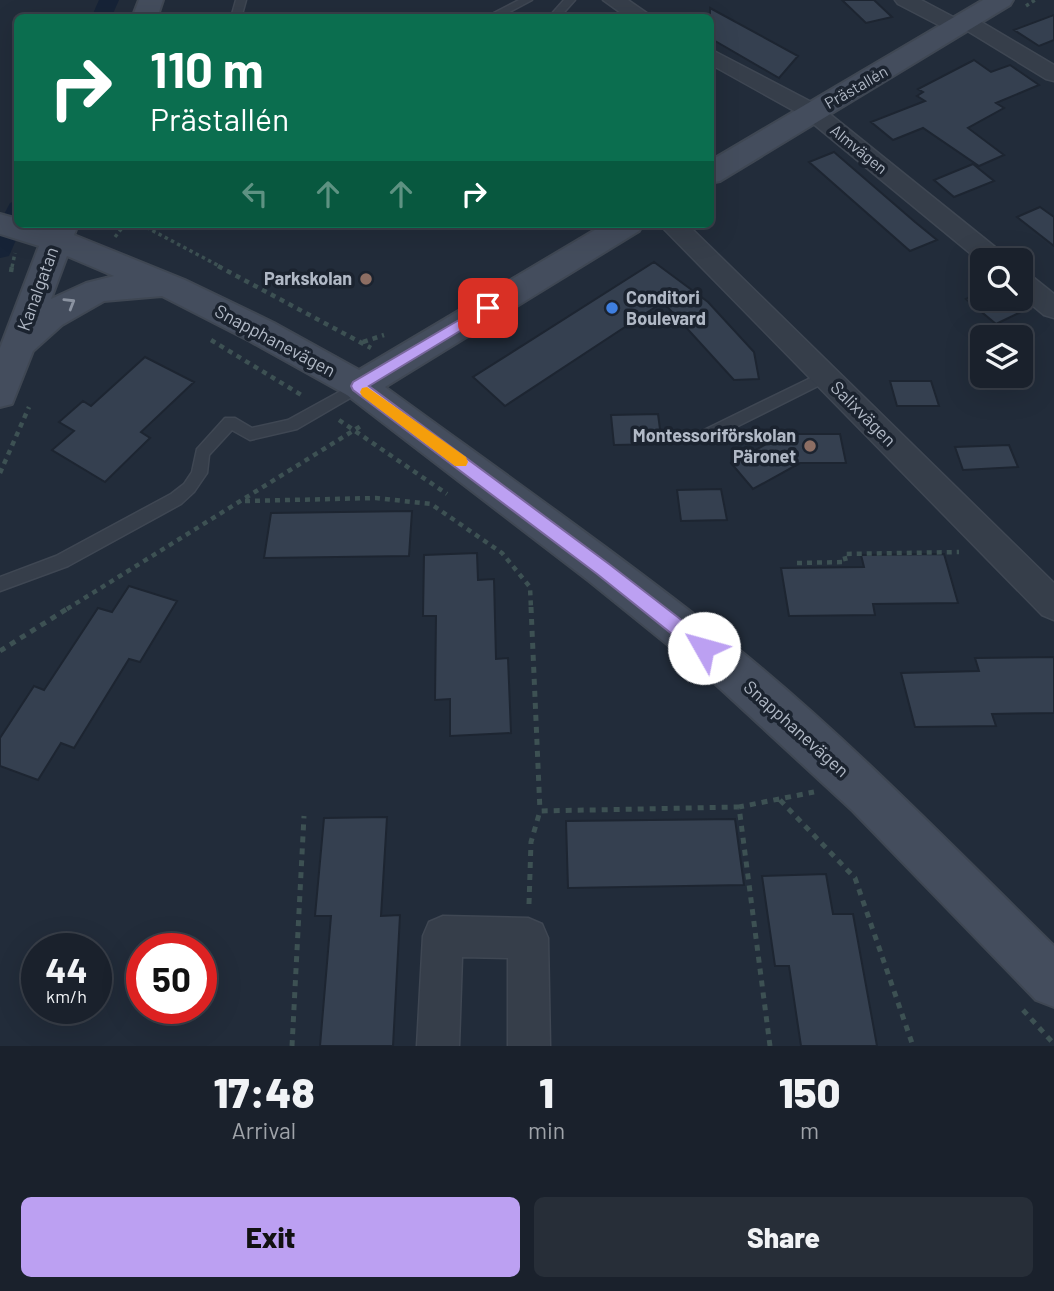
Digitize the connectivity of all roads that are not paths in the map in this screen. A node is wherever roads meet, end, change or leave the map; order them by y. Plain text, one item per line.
1 (527, 0) edge
2 (570, 0) edge
3 (613, 0) edge
4 (905, 0) edge
5 (1001, 0) edge
6 (497, 14) edge
7 (557, 14) edge
8 (637, 14) edge
9 (961, 24) junction
10 (714, 61) edge
11 (1054, 74) edge
12 (813, 112) junction
13 (714, 172) edge
14 (25, 228) edge
15 (622, 228) edge
16 (676, 228) edge
17 (59, 232) edge
18 (980, 248) edge
19 (174, 288) junction
20 (1033, 291) edge
21 (1054, 308) edge
22 (17, 346) junction
23 (825, 376) junction
24 (373, 397) junction
25 (15, 399) edge
26 (709, 434) dead end
27 (0, 584) edge
28 (1054, 605) edge
29 (1054, 982) edge
30 (438, 1046) edge
31 (529, 1046) edge

1 - 6 lane
2 - 7 lane
3 - 8 street
4 - 9 street
5 - 9 main road, Prästallén
9 - 11 street
9 - 12 main road, Prästallén
10 - 12 street, Almvägen
12 - 13 main road, Prästallén
12 - 18 street, Almvägen
14 - 17 main road, Snapphanevägen
15 - 24 main road
16 - 23 street, Salixvägen
17 - 19 main road, Snapphanevägen
17 - 22 main road, Kanalgatan
22 -> 19 main road
19 - 24 main road, Snapphanevägen
20 - 21 street
22 - 25 main road, Kanalgatan
23 - 26 lane
23 - 28 street, Salixvägen
24 - 27 lane
24 - 29 main road, Snapphanevägen
30 - 31 street

